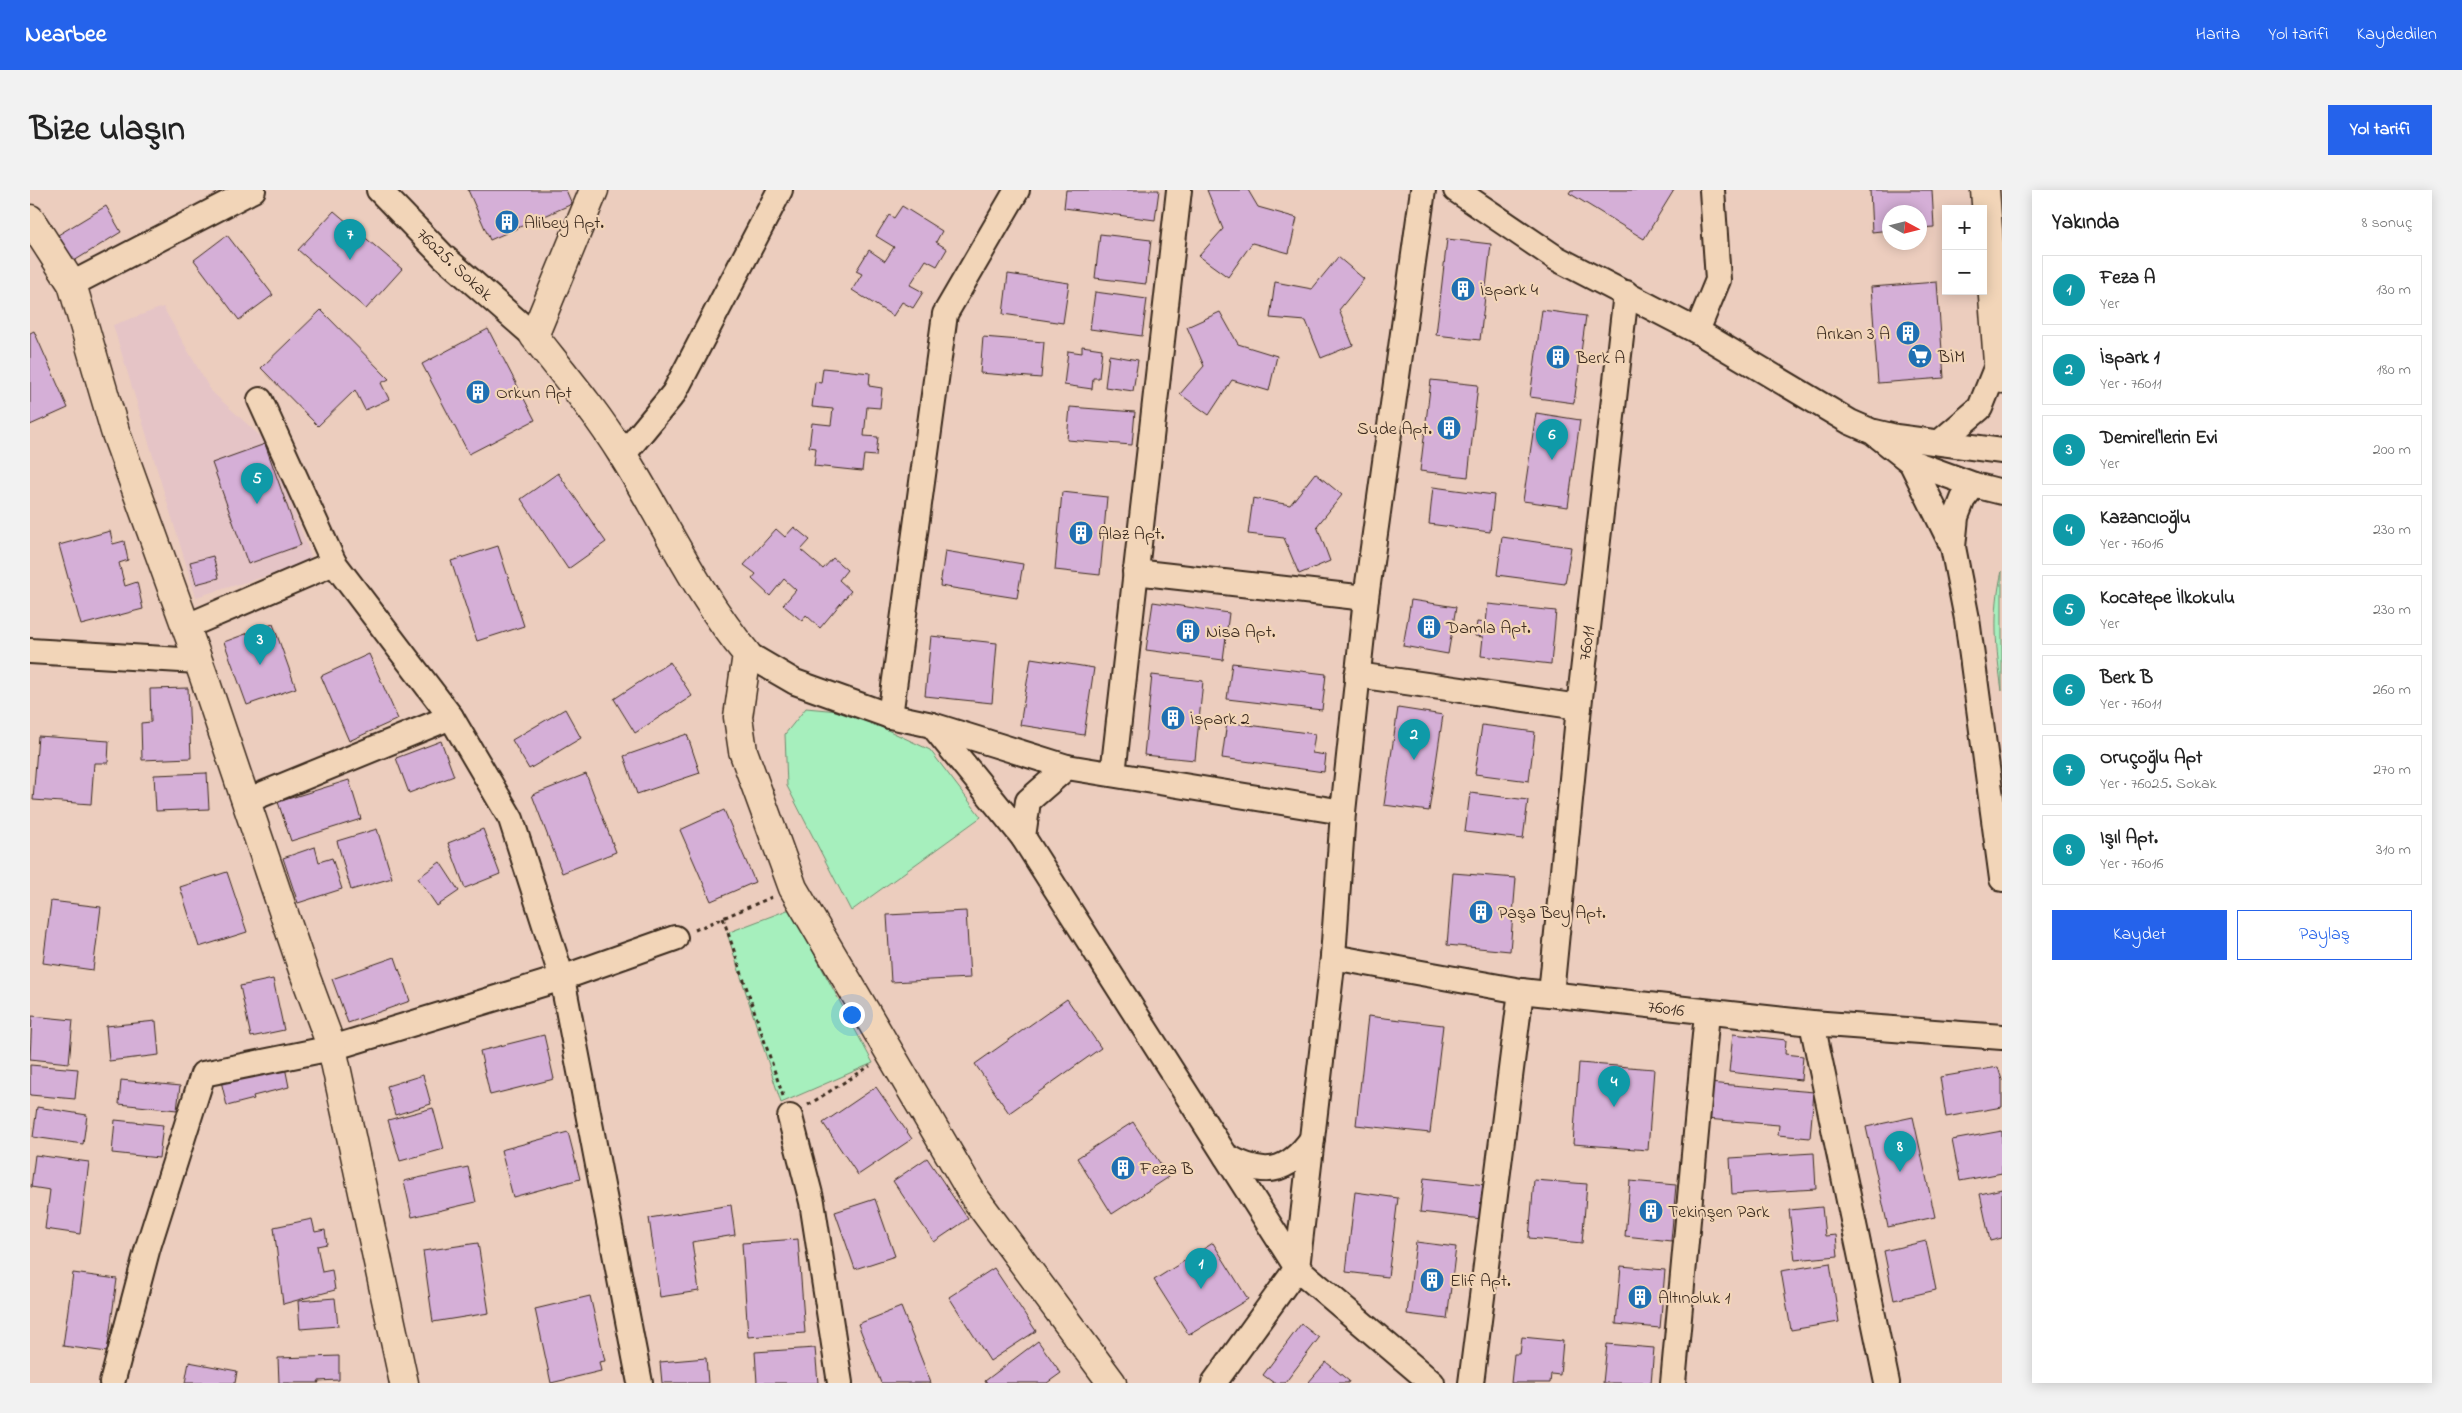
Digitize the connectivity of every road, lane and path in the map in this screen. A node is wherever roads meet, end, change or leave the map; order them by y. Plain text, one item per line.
1 (253, 190) edge
2 (379, 190) edge
3 (594, 190) edge
4 (780, 190) edge
5 (1017, 190) edge
6 (1179, 190) edge
7 (1423, 190) edge
8 (1456, 190) edge
9 (1712, 190) edge
10 (1985, 190) edge
11 (33, 228) edge
12 (72, 284) junction
13 (1626, 293) junction
14 (1696, 331) junction
15 (534, 336) junction
16 (2000, 371) edge
17 (260, 400) dead end
18 (1872, 432) junction
19 (1940, 442) junction
20 (2002, 451) edge
21 (623, 455) junction
22 (1911, 462) junction
23 (1974, 486) junction
24 (2002, 492) edge
25 (1953, 547) junction
26 (334, 563) junction
27 (1135, 572) junction
28 (1366, 598) junction
29 (186, 627) junction
30 (30, 651) edge
31 (747, 654) junction
32 (198, 661) junction
33 (1357, 675) junction
34 (1579, 707) junction
35 (890, 716) junction
36 (452, 717) junction
37 (932, 725) junction
38 (1067, 768) junction
39 (1113, 774) junction
40 (246, 802) junction
41 (1342, 812) junction
42 (1023, 837) junction
43 (2002, 879) edge
44 (793, 888) junction
45 (723, 918) junction
46 (675, 938) joint
47 (1333, 957) junction
48 (562, 978) junction
49 (1521, 991) junction
50 (1551, 994) junction
51 (1707, 1013) junction
52 (1812, 1023) junction
53 (2002, 1037) edge
54 (332, 1048) junction
55 (889, 1053) junction
56 (790, 1117) junction
57 (1312, 1139) junction
58 (1226, 1156) junction
59 (1297, 1268) junction
60 (112, 1383) edge
61 (404, 1383) edge
62 (640, 1383) edge
63 (840, 1383) edge
64 (1112, 1383) edge
65 (1214, 1383) edge
66 (1432, 1383) edge
67 (1471, 1383) edge
68 (1673, 1383) edge
69 (1887, 1383) edge

1 - 12 street
2 - 15 street, 76025. Sokak
3 - 15 street
4 - 21 street
5 - 35 street
6 - 27 street
7 - 28 street
8 - 13 street
9 - 14 street
10 - 16 street
11 - 12 street
12 - 29 street
13 - 14 street
13 - 34 street, 76011
14 - 18 street
15 - 21 street
16 - 19 street
17 - 26 street
18 - 19 street
18 - 22 street
19 - 20 street
21 - 31 street
22 - 23 street
22 - 25 street
23 - 24 street
23 - 25 street
25 - 43 street
26 - 29 street
26 - 36 street
27 - 28 street
27 - 39 street
28 - 33 street
29 - 32 street
30 - 32 street
31 - 35 street
31 - 44 street
32 - 40 street
33 - 34 street
33 - 41 street
34 - 50 street, 76011
35 - 37 street
36 - 40 street
36 - 48 street
37 - 38 street
37 - 42 street
38 - 39 street
38 - 42 street
39 - 41 street
40 - 54 street
41 - 47 street
42 - 58 street
44 - 45 path
44 - 55 street
45 - 46 path
45 - 56 path
46 - 48 street
47 - 49 street, 76016
47 - 57 street
48 - 54 street
48 - 62 street
49 - 50 street, 76016
49 - 67 street
50 - 51 street, 76016
51 - 52 street, 76016
51 - 68 street
52 - 53 street, 76016
52 - 69 street
54 - 60 street
54 - 61 street
55 - 56 path
55 - 64 street
56 - 63 street
57 - 58 street
57 - 59 street
58 - 59 street
59 - 65 street
59 - 66 street

